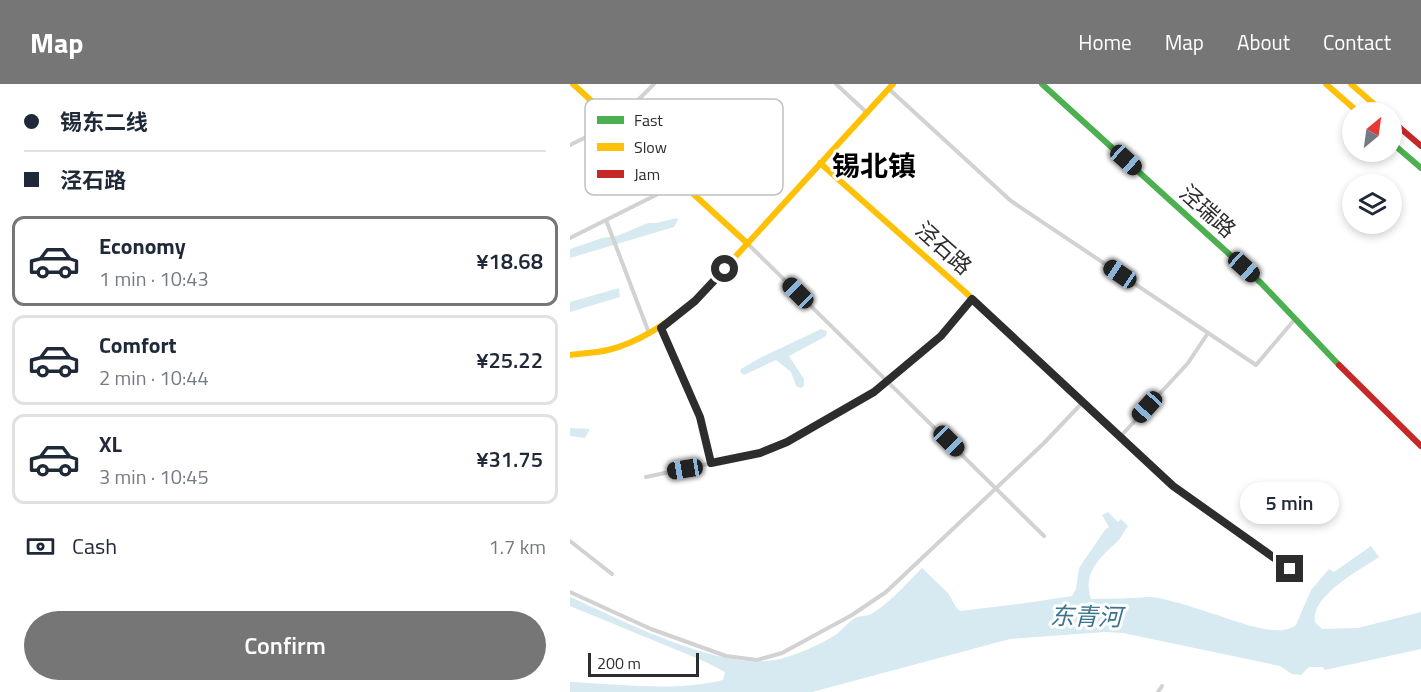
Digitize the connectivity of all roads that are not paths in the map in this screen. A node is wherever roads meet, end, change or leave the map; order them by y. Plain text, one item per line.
1 (573, 84) edge
2 (654, 84) edge
3 (836, 84) edge
4 (1042, 84) edge
5 (1326, 84) edge
6 (1351, 84) edge
7 (891, 86) edge
8 (589, 99) edge
9 (639, 99) edge
10 (1347, 102) edge
11 (1372, 102) edge
12 (864, 110) dead end
13 (1402, 130) edge
14 (585, 138) edge
15 (570, 145) edge
16 (1421, 146) edge
17 (1402, 151) edge
18 (820, 164) junction
19 (1421, 168) edge
20 (656, 195) edge
21 (693, 195) edge
22 (606, 220) junction
23 (570, 238) edge
24 (748, 244) junction
25 (972, 299) junction
26 (1295, 319) junction
27 (661, 328) junction
28 (1208, 333) junction
29 (649, 334) junction
30 (570, 355) edge
31 (888, 382) junction
32 (1083, 402) junction
33 (1120, 437) junction
34 (1421, 446) edge
35 (711, 463) junction
36 (646, 477) dead end
37 (996, 488) junction
38 (1044, 536) dead end
39 (570, 541) edge
40 (1290, 569) dead end
41 (612, 574) dead end
42 (570, 592) edge
43 (1162, 686) dead end
44 (1158, 692) edge

1 - 8 street
2 - 9 street
3 - 12 street
4 - 26 street, 泾瑞路
5 - 10 street
6 - 11 street
7 - 18 street
7 - 28 street
13 - 16 street
14 - 15 street
17 - 19 street
18 - 24 street
18 - 25 street, 泾石路
20 - 22 street
21 - 24 street
22 - 23 street
22 - 29 street
24 - 27 street
24 - 31 street
25 - 31 street
25 - 32 street, 泾石路
26 - 28 street
26 - 34 street, 泾瑞路
27 - 29 street
27 - 35 street
28 - 33 street
29 - 30 street
31 - 35 street
31 - 37 street
32 - 33 street, 泾石路
32 - 37 street
33 - 40 street, 泾石路
35 - 36 street
37 - 38 street
37 - 42 street
39 - 41 street
43 - 44 street

